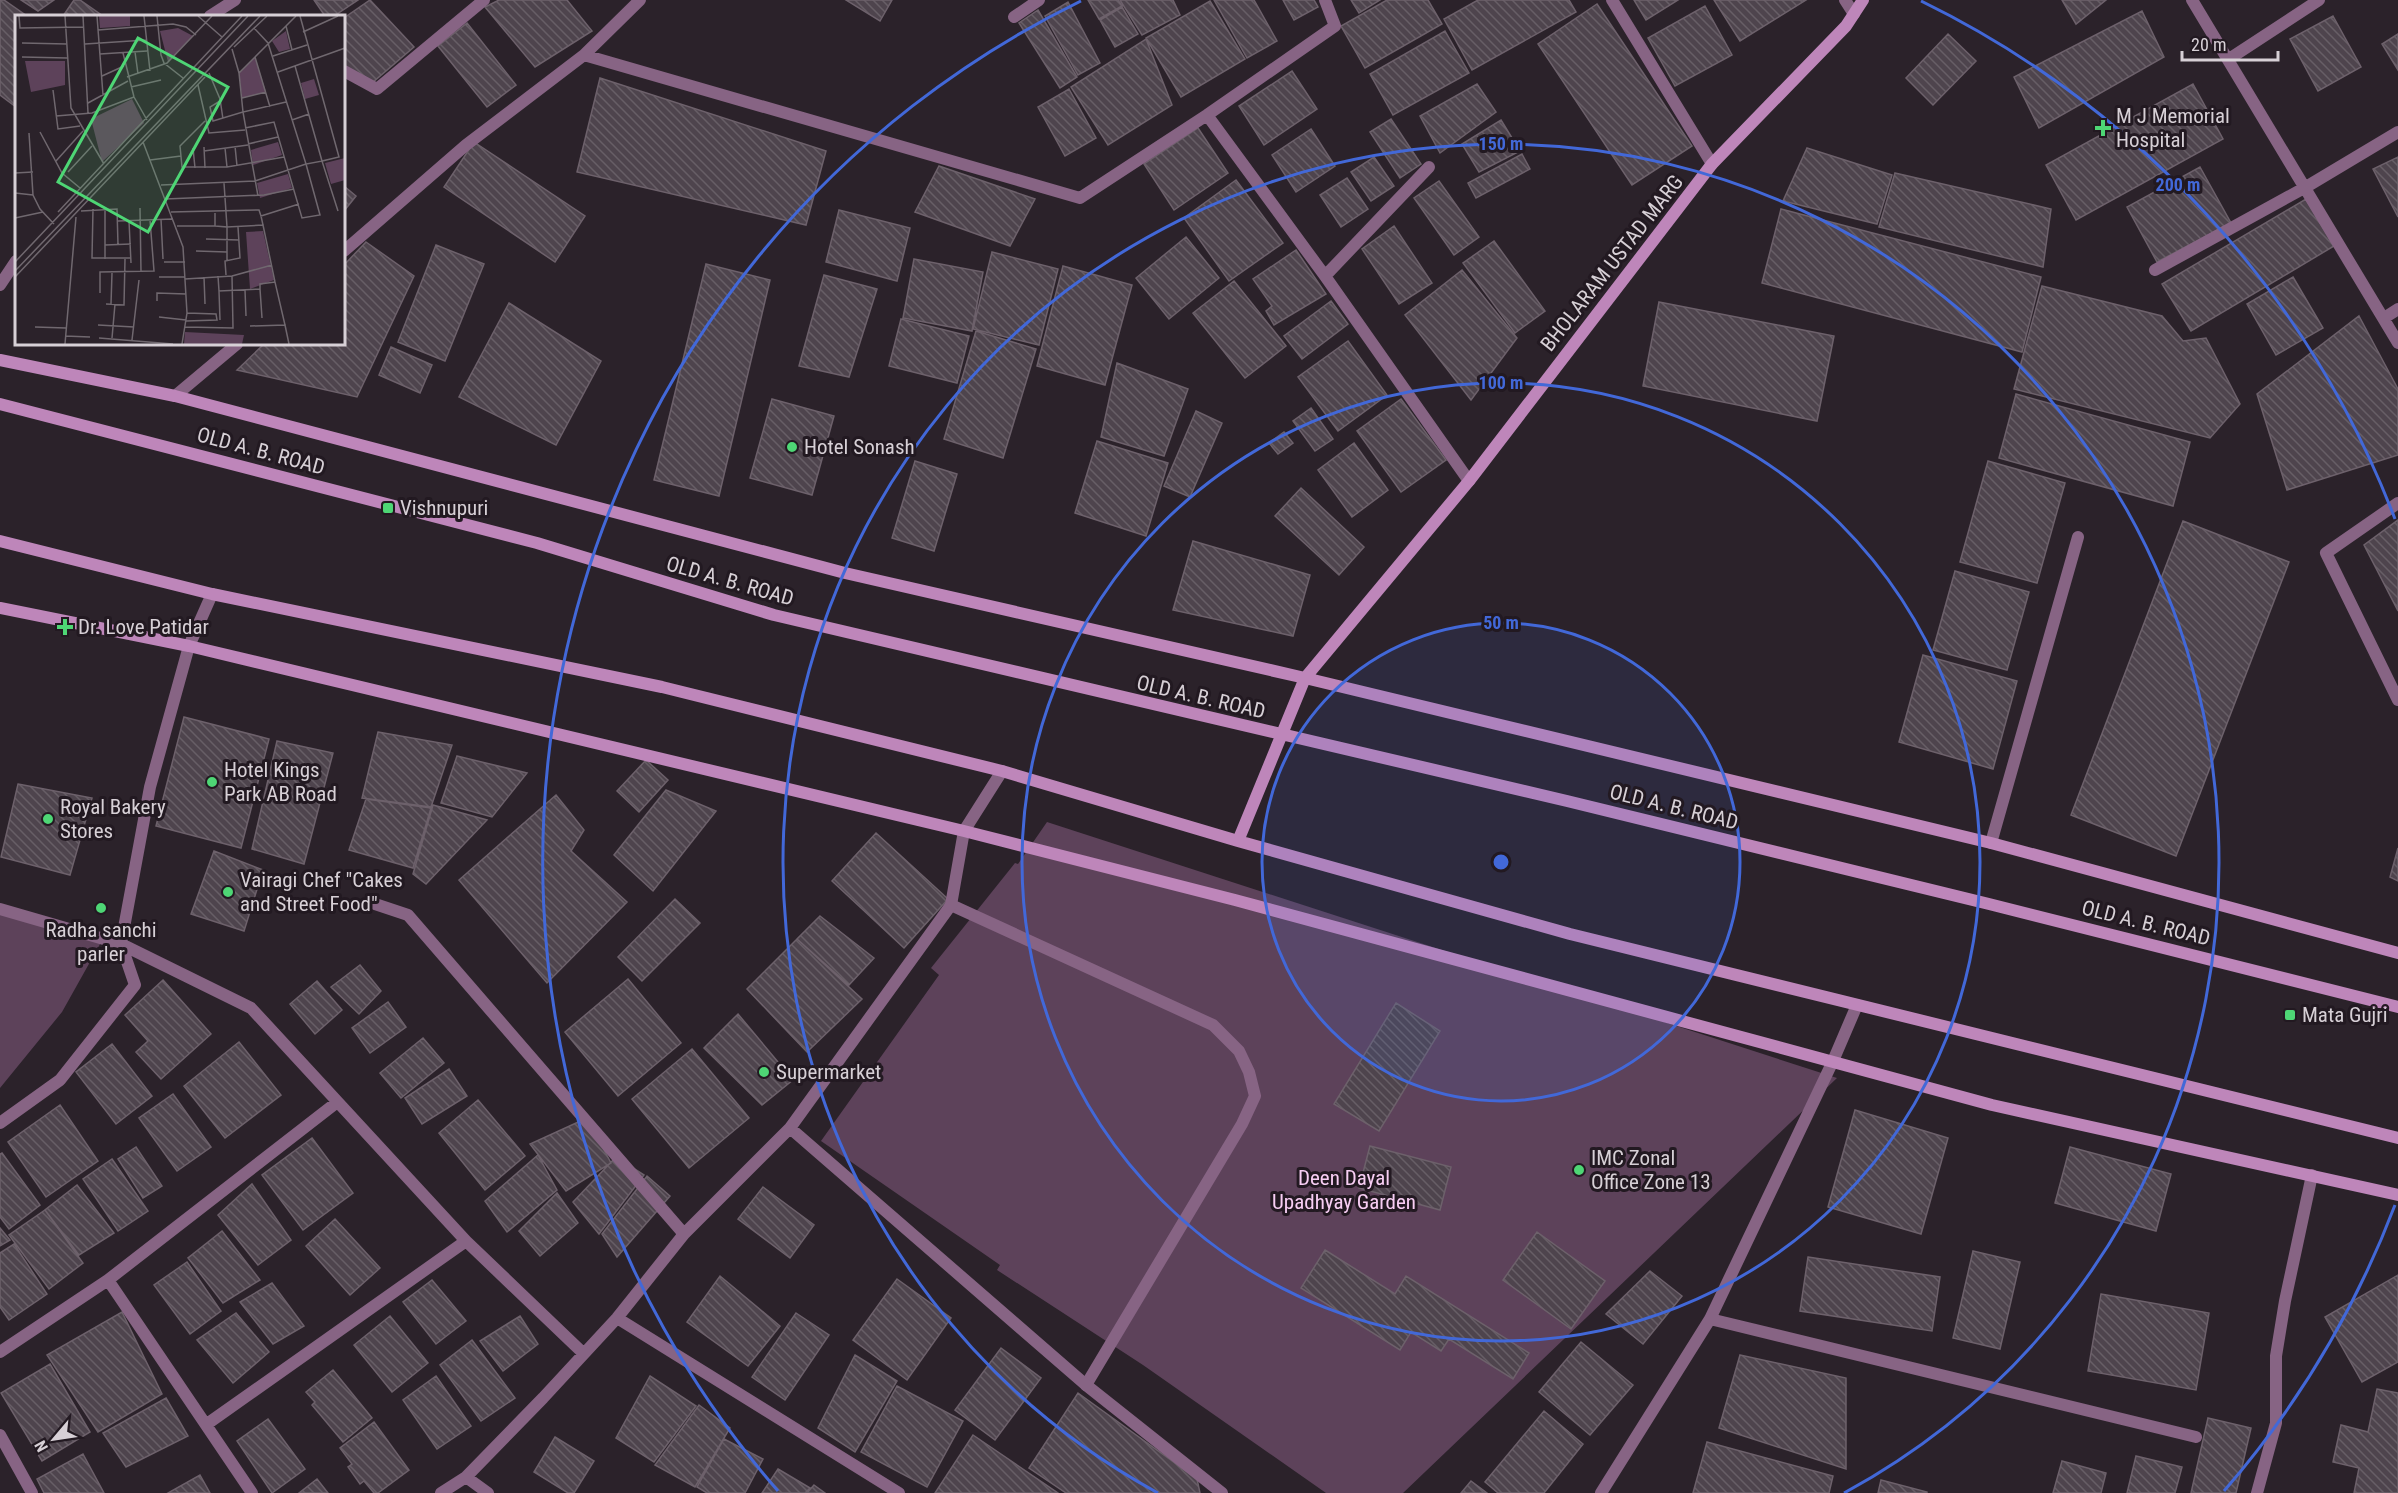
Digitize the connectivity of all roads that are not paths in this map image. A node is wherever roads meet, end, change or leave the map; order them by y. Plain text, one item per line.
1 (235, 0) edge
2 (484, 0) edge
3 (640, 0) edge
4 (1039, 0) edge
5 (1325, 0) edge
6 (1612, 0) edge
7 (1845, 0) edge
8 (1863, 0) edge
9 (2192, 0) edge
10 (2319, 0) edge
11 (224, 10) junction
12 (1854, 14) junction
13 (212, 15) edge
14 (235, 15) edge
15 (1014, 17) dead end
16 (584, 55) junction
17 (2229, 59) junction
18 (345, 72) edge
19 (1207, 115) junction
20 (2398, 132) edge
21 (1712, 164) junction
22 (1429, 166) dead end
23 (2306, 187) junction
24 (345, 250) edge
25 (15, 262) edge
26 (2155, 270) dead end
27 (1326, 276) junction
28 (0, 285) edge
29 (2398, 309) edge
30 (2384, 318) junction
31 (2398, 343) edge
32 (236, 345) edge
33 (0, 360) edge
34 (175, 396) junction
35 (0, 404) edge
36 (1469, 481) junction
37 (2398, 503) edge
38 (2078, 537) dead end
39 (0, 541) edge
40 (212, 594) junction
41 (0, 608) edge
42 (189, 646) junction
43 (1305, 678) junction
44 (2398, 700) edge
45 (1281, 736) junction
46 (1002, 771) junction
47 (964, 831) junction
48 (1238, 841) junction
49 (1991, 843) junction
50 (375, 904) dead end
51 (951, 905) junction
52 (0, 909) edge
53 (121, 944) junction
54 (2398, 953) edge
55 (1857, 1005) junction
56 (2398, 1007) edge
57 (1833, 1061) junction
58 (336, 1103) junction
59 (0, 1123) edge
60 (790, 1128) junction
61 (2398, 1138) edge
62 (2312, 1175) junction
63 (2398, 1195) edge
64 (684, 1234) junction
65 (466, 1241) junction
66 (108, 1280) junction
67 (617, 1318) junction
68 (1710, 1318) junction
69 (0, 1352) edge
70 (583, 1353) junction
71 (1086, 1385) junction
72 (207, 1424) junction
73 (0, 1435) edge
74 (2196, 1437) dead end
75 (466, 1477) junction
76 (32, 1493) edge
77 (252, 1493) edge
78 (441, 1493) edge
79 (488, 1493) edge
80 (899, 1493) edge
81 (1222, 1493) edge
82 (1601, 1493) edge
83 (2257, 1493) edge

1 - 11 street
2 - 18 street
3 - 16 street
4 - 15 street
5 - 19 street
6 - 21 street
7 - 12 street
8 - 12 street, BHOLARAM USTAD MARG
9 - 17 street
10 - 17 street
11 - 13 street
11 - 14 street
12 - 21 street, BHOLARAM USTAD MARG
16 - 19 street
16 - 24 street
17 - 23 street
19 - 27 street
20 - 23 street
21 - 36 street, BHOLARAM USTAD MARG
22 - 27 street
23 - 26 street
23 - 30 street
25 - 28 street
27 - 36 street
29 - 30 street
30 - 31 street
32 - 34 street
33 - 34 street
34 - 43 street
35 - 45 street, OLD A. B. ROAD
36 - 43 street, BHOLARAM USTAD MARG
37 - 44 street
38 - 49 street
39 - 40 street
40 - 42 street
40 - 46 street
41 - 42 street
42 - 47 street
42 - 53 street
43 - 45 street, BHOLARAM USTAD MARG
43 - 49 street
45 - 48 street, BHOLARAM USTAD MARG
45 - 56 street, OLD A. B. ROAD
46 - 47 street
46 - 48 street
47 - 51 street
47 - 57 street
48 - 55 street
49 - 54 street
50 - 64 street
51 - 60 street
51 - 71 street
52 - 53 street
53 - 58 street
53 - 59 street
55 - 57 street
55 - 61 street
57 - 62 street
57 - 68 street
58 - 65 street
58 - 66 street
60 - 64 street
60 - 71 street
62 - 63 street
62 - 83 street
64 - 67 street
65 - 70 street
65 - 72 street
66 - 69 street
66 - 72 street
67 - 70 street
67 - 80 street
68 - 74 street
68 - 82 street
70 - 75 street
71 - 81 street
72 - 77 street
73 - 76 street
75 - 78 street
75 - 79 street

